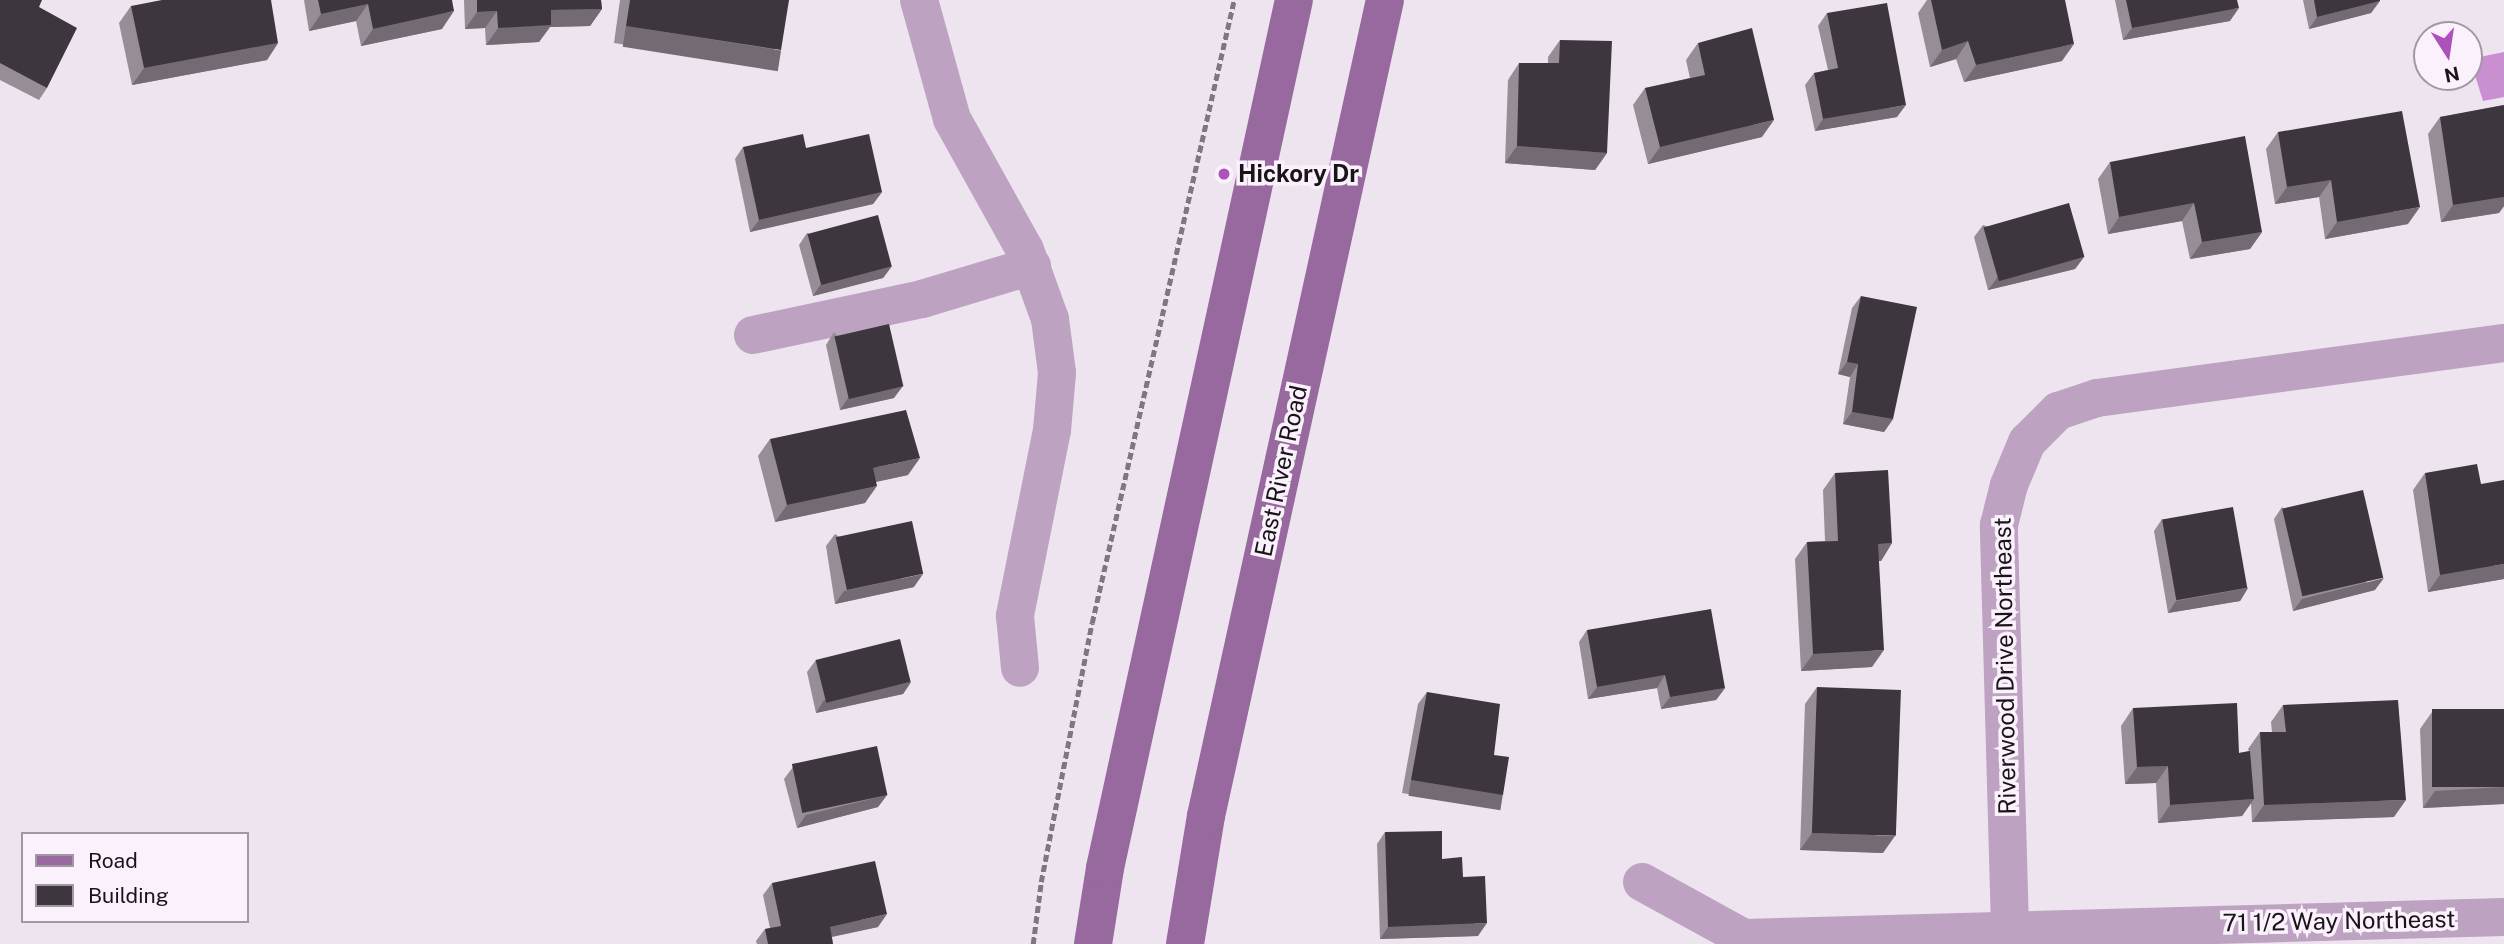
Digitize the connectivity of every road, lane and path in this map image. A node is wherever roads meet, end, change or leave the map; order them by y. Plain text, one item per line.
1 (919, 0) edge
2 (1234, 0) edge
3 (1294, 0) edge
4 (1385, 0) edge
5 (1032, 266) junction
6 (753, 335) dead end
7 (2504, 343) edge
8 (1020, 668) dead end
9 (1642, 882) dead end
10 (2504, 917) edge
11 (2010, 928) junction
12 (2461, 931) edge
13 (1033, 944) edge
14 (1093, 944) edge
15 (1185, 944) edge

1 - 5 street
2 - 13 path
3 - 14 main road
4 - 15 main road, East River Road
5 - 6 street
5 - 8 street
7 - 11 street, Riverwood Drive Northeast
9 - 11 street, 71 1/2 Way Northeast
10 - 12 street, 71 1/2 Way Northeast
11 - 12 street, 71 1/2 Way Northeast

